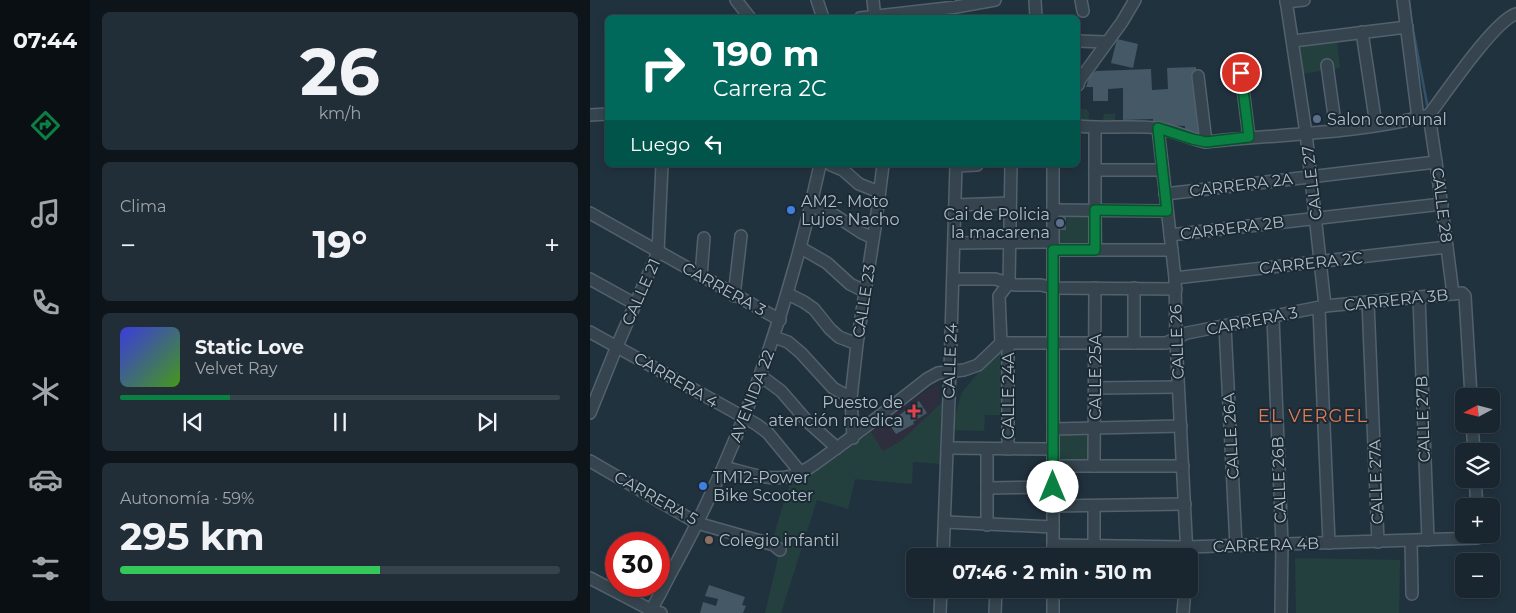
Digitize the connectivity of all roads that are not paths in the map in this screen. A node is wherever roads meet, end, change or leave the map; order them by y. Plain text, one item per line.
1 (736, 0) edge
2 (817, 0) edge
3 (873, 0) edge
4 (995, 0) edge
5 (1035, 0) edge
6 (1135, 0) edge
7 (1304, 0) edge
8 (1403, 0) edge
9 (1286, 1) edge
10 (956, 12) edge
11 (915, 14) edge
12 (1516, 14) edge
13 (748, 15) edge
14 (822, 15) edge
15 (875, 15) edge
16 (902, 15) edge
17 (1036, 15) edge
18 (1407, 27) junction
19 (1362, 32) junction
20 (1080, 41) edge
21 (1293, 41) junction
22 (1106, 42) junction
23 (1327, 65) dead end
24 (1241, 73) dead end
25 (1198, 76) dead end
26 (1080, 79) edge
27 (605, 114) edge
28 (590, 115) edge
29 (1423, 117) junction
30 (1376, 125) junction
31 (1080, 126) edge
32 (1095, 128) junction
33 (1158, 128) junction
34 (1336, 130) junction
35 (1306, 133) junction
36 (1249, 137) junction
37 (1206, 142) junction
38 (1436, 162) junction
39 (662, 167) edge
40 (820, 167) edge
41 (836, 167) edge
42 (883, 167) edge
43 (956, 167) edge
44 (1010, 167) edge
45 (1053, 167) edge
46 (1095, 170) junction
47 (1162, 170) junction
48 (1311, 176) junction
49 (879, 192) junction
50 (1165, 194) junction
51 (1010, 203) junction
52 (955, 204) junction
53 (1442, 204) junction
54 (811, 206) junction
55 (1053, 210) junction
56 (1095, 210) junction
57 (1167, 211) junction
58 (590, 213) edge
59 (1316, 219) junction
60 (1170, 235) junction
61 (740, 236) dead end
62 (704, 238) dead end
63 (873, 238) junction
64 (1010, 242) junction
65 (954, 243) junction
66 (1053, 246) junction
67 (1447, 247) junction
68 (801, 248) junction
69 (1095, 250) junction
70 (1172, 250) junction
71 (658, 252) junction
72 (1321, 261) junction
73 (700, 276) junction
74 (590, 279) edge
75 (953, 279) junction
76 (1009, 283) junction
77 (1175, 284) junction
78 (1052, 288) junction
79 (1095, 288) junction
80 (1134, 288) junction
81 (864, 291) junction
82 (788, 294) junction
83 (1453, 294) junction
84 (734, 296) junction
85 (1419, 297) junction
86 (1368, 302) junction
87 (636, 304) junction
88 (1322, 307) junction
89 (1273, 316) junction
90 (780, 320) junction
91 (1225, 326) junction
92 (590, 332) edge
93 (774, 337) junction
94 (1176, 339) junction
95 (1004, 343) junction
96 (1052, 343) junction
97 (1095, 343) junction
98 (1134, 343) junction
99 (857, 344) junction
100 (617, 346) junction
101 (950, 371) junction
102 (761, 376) junction
103 (1178, 387) junction
104 (1095, 388) junction
105 (1471, 388) edge
106 (851, 398) junction
107 (590, 413) edge
108 (744, 419) junction
109 (1180, 426) junction
110 (1094, 428) junction
111 (1053, 429) junction
112 (853, 438) junction
113 (837, 448) junction
114 (947, 448) junction
115 (1053, 448) junction
116 (987, 449) junction
117 (1008, 449) junction
118 (590, 461) edge
119 (724, 466) junction
120 (1053, 466) junction
121 (1094, 466) junction
122 (1183, 466) junction
123 (801, 473) junction
124 (1053, 487) junction
125 (987, 488) junction
126 (1184, 504) junction
127 (1053, 506) junction
128 (1094, 506) junction
129 (945, 522) junction
130 (698, 523) junction
131 (987, 525) junction
132 (1053, 527) junction
133 (1455, 538) edge
134 (1428, 540) junction
135 (1411, 541) junction
136 (1378, 542) junction
137 (1328, 543) junction
138 (1282, 544) junction
139 (1094, 545) junction
140 (1236, 546) junction
141 (943, 548) edge
142 (1053, 548) edge
143 (1074, 548) edge
144 (1134, 548) edge
145 (1187, 548) edge
146 (780, 550) dead end
147 (1198, 551) edge
148 (590, 578) edge
149 (1412, 594) dead end
150 (941, 598) edge
151 (996, 598) edge
152 (1053, 598) edge
153 (1184, 598) edge
154 (654, 612) edge
155 (940, 613) edge
156 (995, 613) edge
157 (1053, 613) edge
158 (1183, 613) edge
159 (1281, 613) edge

1 - 13 street
2 - 14 street
3 - 15 street
4 - 10 street
5 - 17 street
6 - 22 street
7 - 9 street
8 - 18 street, CALLE 28
9 - 21 street, CALLE 27
10 - 11 street
11 - 16 street
12 - 29 street
18 - 19 street
18 - 29 street, CALLE 28
19 - 21 street
19 - 30 street
20 - 22 street
21 - 35 street, CALLE 27
22 - 26 street
23 - 34 street, CALLE 27
24 - 36 street
25 - 37 street
27 - 28 street
29 - 30 street
29 - 38 street, CALLE 28
30 - 34 street
31 - 32 street
32 - 33 street
32 - 46 street
33 - 37 street
33 - 47 street, CALLE 26
34 - 35 street
35 - 36 street
35 - 48 street, CALLE 27
36 - 37 street
38 - 48 street, CARRERA 2A
38 - 53 street, CALLE 28
39 - 71 street, CALLE 21
40 - 54 street, AVENIDA 22
41 - 49 street
42 - 49 street, CALLE 23
43 - 52 street, CALLE 24
44 - 51 street
45 - 55 street
46 - 47 street
46 - 56 street
47 - 50 street, CALLE 26
48 - 50 street, CARRERA 2A
48 - 59 street, CALLE 27
49 - 63 street, CALLE 23
50 - 57 street, CALLE 26
51 - 52 street
51 - 64 street
52 - 65 street, CALLE 24
53 - 59 street, CARRERA 2B
53 - 67 street, CALLE 28
54 - 63 street
54 - 68 street, AVENIDA 22
55 - 56 street, CARRERA 2B
55 - 66 street
56 - 57 street, CARRERA 2B
56 - 69 street
57 - 60 street, CALLE 26
58 - 71 street, CARRERA 3
59 - 60 street, CARRERA 2B
59 - 72 street, CALLE 27
60 - 70 street, CALLE 26
61 - 84 street
62 - 73 street
63 - 81 street, CALLE 23
64 - 65 street
64 - 66 street
64 - 76 street
65 - 75 street, CALLE 24
66 - 69 street
66 - 78 street
67 - 72 street, CARRERA 2C
67 - 83 street, CALLE 28
68 - 81 street
68 - 82 street, AVENIDA 22
69 - 70 street
70 - 77 street, CALLE 26
71 - 73 street, CARRERA 3
71 - 87 street, CALLE 21
72 - 77 street, CARRERA 2C
72 - 88 street, CALLE 27
73 - 84 street, CARRERA 3
74 - 87 street
75 - 76 street, CARRERA 2C
75 - 101 street, CALLE 24
76 - 78 street, CARRERA 2C
76 - 95 street, CALLE 24A
77 - 80 street, CARRERA 2C
77 - 94 street, CALLE 26
78 - 79 street, CARRERA 2C
78 - 96 street
79 - 80 street, CARRERA 2C
79 - 97 street, CALLE 25A
80 - 98 street
81 - 99 street, CALLE 23
82 - 90 street, AVENIDA 22
82 - 99 street
83 - 85 street, CARRERA 3B
83 - 105 street, CARRERA 3B
84 - 90 street, CARRERA 3
85 - 86 street, CARRERA 3B
85 - 134 street, CALLE 27B
86 - 88 street, CARRERA 3B
86 - 136 street, CALLE 27A
87 - 100 street, CALLE 21
88 - 89 street, CARRERA 3
88 - 137 street, CALLE 27
89 - 91 street, CARRERA 3
89 - 138 street, CALLE 26B
90 - 93 street, AVENIDA 22
91 - 94 street, CARRERA 3
91 - 140 street, CALLE 26A
92 - 100 street, CARRERA 4
93 - 102 street, AVENIDA 22
93 - 106 street
94 - 98 street, CARRERA 3
94 - 103 street, CALLE 26
95 - 96 street, CARRERA 3
95 - 101 street
95 - 117 street, CALLE 24A
96 - 97 street, CARRERA 3
96 - 111 street
97 - 98 street, CARRERA 3
97 - 104 street, CALLE 25A
99 - 106 street, CALLE 23
100 - 107 street, CALLE 21
100 - 108 street, CARRERA 4
101 - 112 street
101 - 114 street, CALLE 24
102 - 108 street, AVENIDA 22
102 - 113 street
103 - 104 street
103 - 109 street, CALLE 26
104 - 110 street, CALLE 25A
106 - 112 street, CALLE 23
108 - 119 street, AVENIDA 22
108 - 123 street, CARRERA 4
109 - 110 street
109 - 122 street, CALLE 26
110 - 111 street
110 - 121 street, CALLE 25A
111 - 115 street
112 - 113 street
113 - 123 street
114 - 116 street
114 - 129 street, CALLE 24
115 - 117 street
115 - 120 street
116 - 117 street
116 - 125 street, CALLE 24A
118 - 130 street, CARRERA 5
119 - 123 street
119 - 130 street, AVENIDA 22
120 - 121 street
120 - 124 street
121 - 122 street
122 - 126 street, CALLE 26
124 - 125 street
124 - 127 street
125 - 131 street, CALLE 24A
126 - 128 street
126 - 145 street, CALLE 26
127 - 128 street
127 - 132 street
128 - 139 street
129 - 131 street
129 - 141 street, CALLE 24
130 - 146 street, CARRERA 5
130 - 154 street, AVENIDA 22
131 - 132 street
132 - 142 street
133 - 134 street, CARRERA 4B
134 - 135 street, CARRERA 4B
135 - 136 street, CARRERA 4B
135 - 149 street
136 - 137 street, CARRERA 4B
137 - 138 street, CARRERA 4B
138 - 140 street, CARRERA 4B
138 - 159 street, CALLE 26B
139 - 143 street, CARRERA 4B
139 - 144 street, CARRERA 4B
140 - 147 street, CARRERA 4B
148 - 154 street
150 - 155 street
151 - 156 street
152 - 157 street
153 - 158 street

